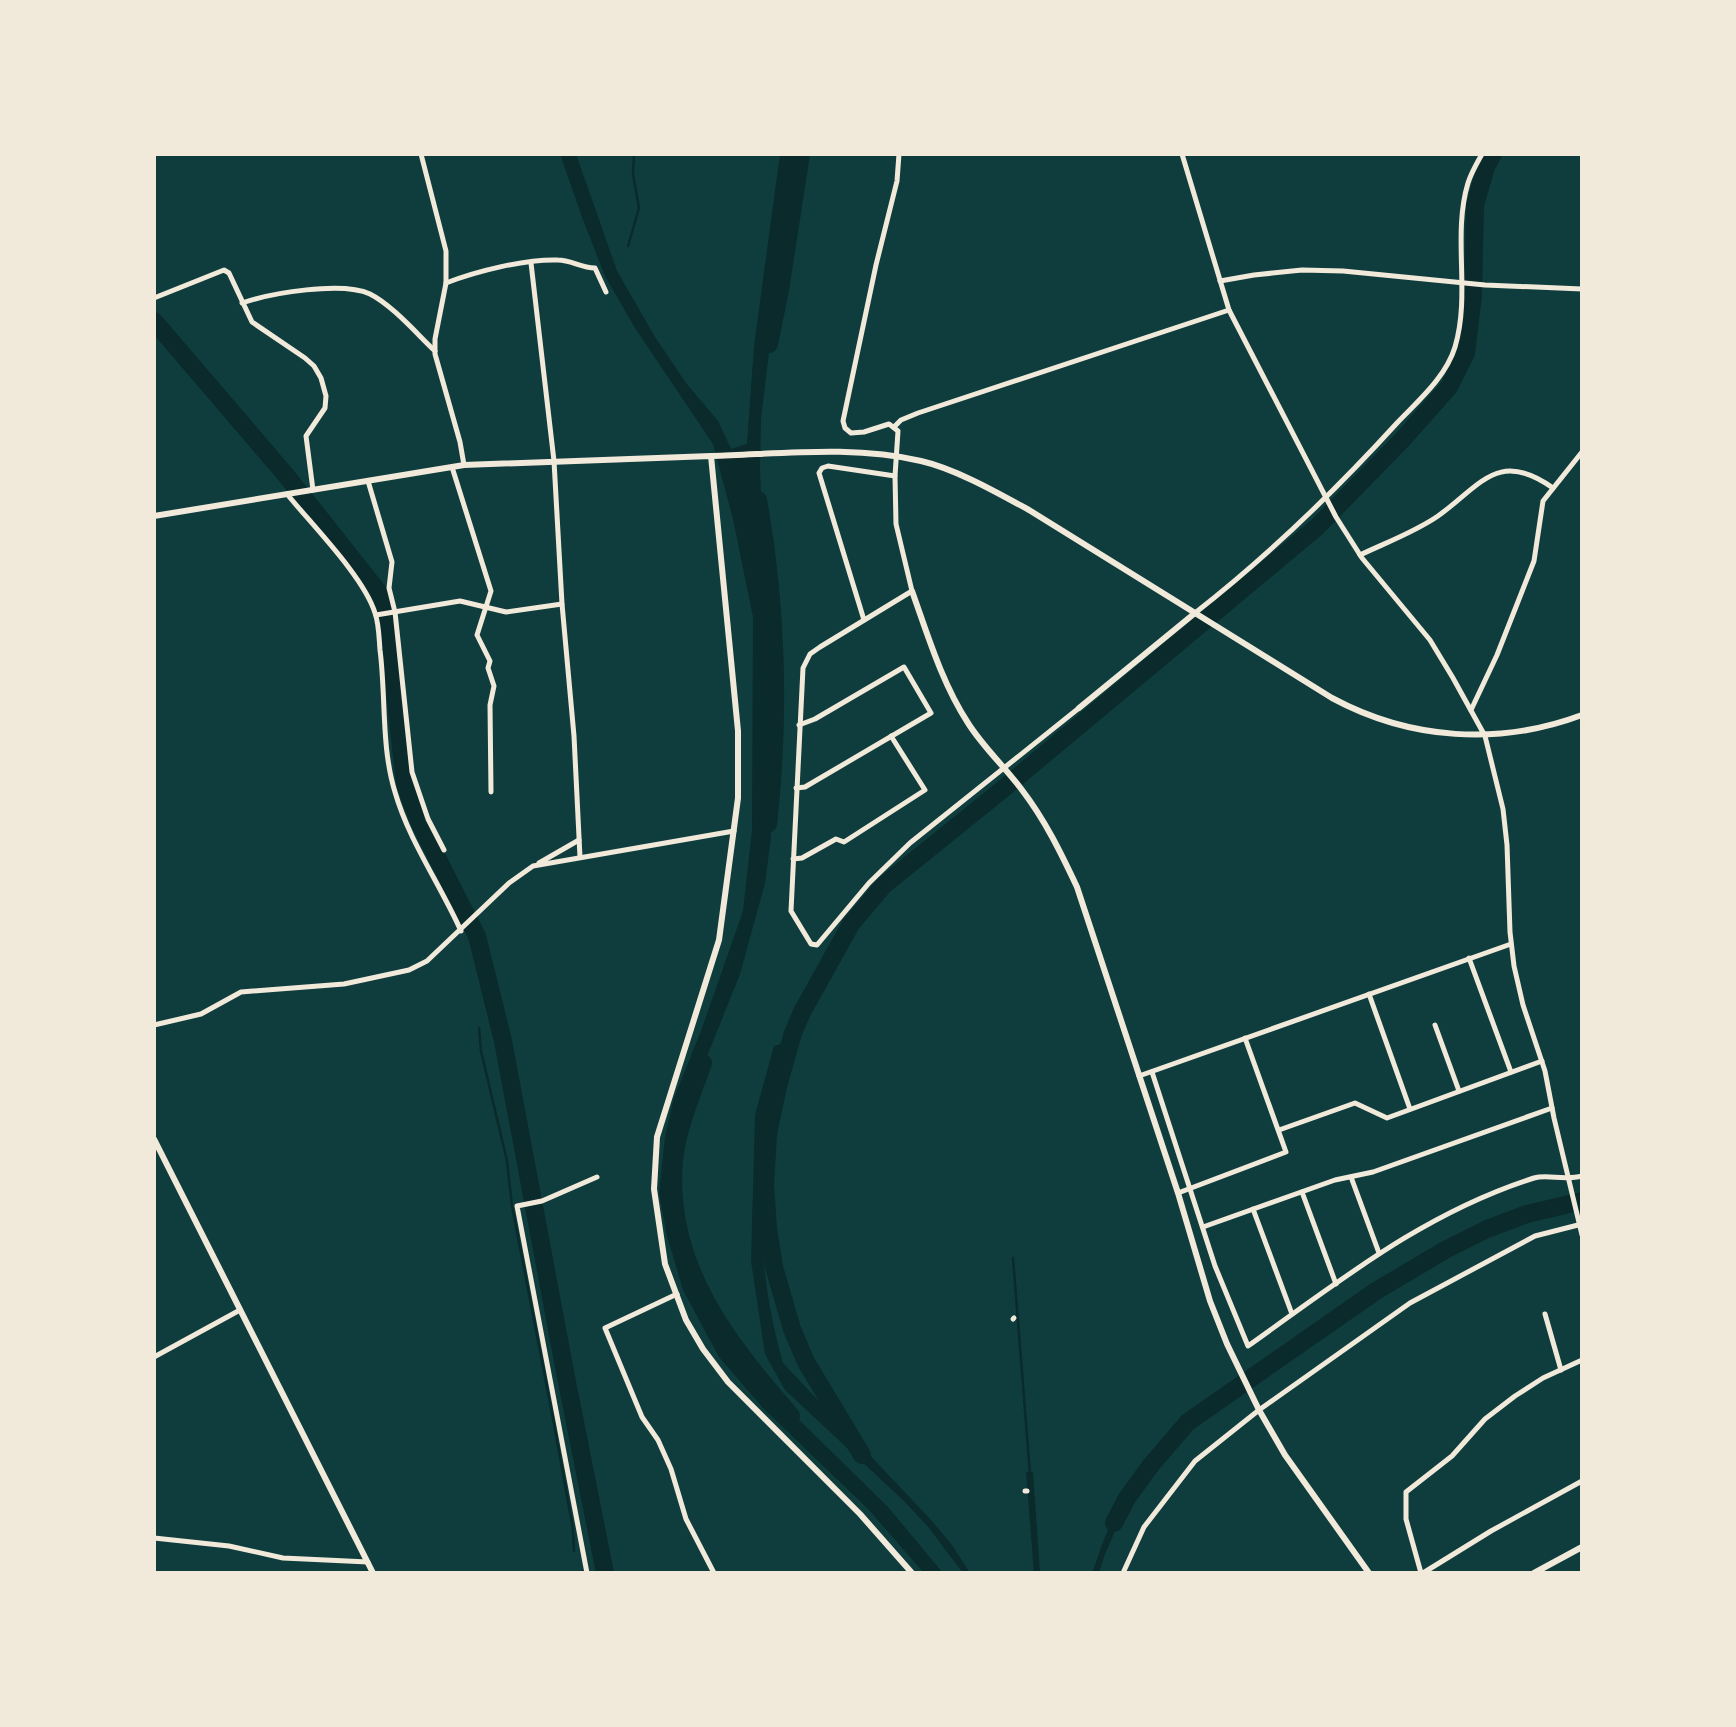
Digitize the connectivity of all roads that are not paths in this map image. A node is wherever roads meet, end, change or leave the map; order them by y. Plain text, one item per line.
1 (421, 154) edge
2 (899, 154) edge
3 (1182, 154) edge
4 (1482, 154) edge
5 (531, 263) junction
6 (1220, 281) junction
7 (446, 283) junction
8 (1462, 283) junction
9 (1582, 289) edge
10 (606, 292) dead end
11 (154, 298) edge
12 (242, 303) junction
13 (1228, 310) junction
14 (435, 351) junction
15 (895, 426) junction
16 (1582, 452) edge
17 (711, 456) junction
18 (896, 456) junction
19 (554, 461) junction
20 (464, 465) junction
21 (452, 467) junction
22 (895, 475) junction
23 (368, 481) junction
24 (1553, 488) junction
25 (310, 490) junction
26 (287, 494) junction
27 (1327, 499) junction
28 (154, 516) edge
29 (1360, 555) junction
30 (912, 591) junction
31 (562, 604) junction
32 (487, 608) junction
33 (395, 612) junction
34 (1197, 614) junction
35 (376, 615) junction
36 (864, 620) junction
37 (1079, 708) joint
38 (1471, 710) junction
39 (1582, 715) edge
40 (799, 725) junction
41 (891, 736) junction
42 (1485, 736) junction
43 (1005, 769) junction
44 (796, 788) junction
45 (491, 792) dead end
46 (734, 831) junction
47 (579, 840) junction
48 (444, 850) dead end
49 (580, 857) junction
50 (793, 859) junction
51 (533, 866) junction
52 (461, 930) junction
53 (1511, 943) junction
54 (1469, 958) junction
55 (1369, 994) junction
56 (154, 1025) edge
57 (1434, 1025) dead end
58 (1245, 1038) junction
59 (1542, 1061) junction
60 (1152, 1072) junction
61 (1511, 1072) junction
62 (1139, 1076) junction
63 (1459, 1091) junction
64 (1552, 1108) junction
65 (1410, 1109) junction
66 (1279, 1130) junction
67 (154, 1139) edge
68 (1582, 1176) edge
69 (597, 1177) dead end
70 (1351, 1177) junction
71 (1569, 1180) junction
72 (1191, 1188) junction
73 (1302, 1192) junction
74 (1178, 1193) junction
75 (1253, 1209) junction
76 (1580, 1222) edge
77 (1203, 1227) junction
78 (1582, 1235) edge
79 (1379, 1253) junction
80 (1336, 1284) junction
81 (677, 1294) junction
82 (240, 1310) junction
83 (1292, 1314) junction
84 (1545, 1314) dead end
85 (154, 1357) edge
86 (1582, 1360) edge
87 (1561, 1370) junction
88 (1259, 1410) junction
89 (1582, 1481) edge
90 (154, 1538) edge
91 (1582, 1547) edge
92 (368, 1562) junction
93 (1547, 1570) edge
94 (373, 1573) edge
95 (587, 1573) edge
96 (714, 1573) edge
97 (912, 1573) edge
98 (1123, 1573) edge
99 (1369, 1573) edge
100 (1422, 1573) edge
101 (1534, 1573) edge

1 - 7 street
2 - 15 street
3 - 6 street
4 - 8 street
5 - 7 street
5 - 10 street
5 - 19 street
6 - 8 street
6 - 13 street
7 - 14 street
8 - 9 street
8 - 27 street
11 - 12 street
12 - 14 street
12 - 25 street
13 - 15 street
13 - 27 street
14 - 20 street
15 - 18 street
16 - 24 street
17 - 18 street
17 - 19 street
17 - 46 street
18 - 22 street
18 - 34 street
19 - 20 street
19 - 31 street
20 - 21 street
21 - 23 street
21 - 32 street
22 - 30 street
22 - 36 street
23 - 25 street
23 - 33 street
24 - 29 street
24 - 38 street
25 - 26 street
26 - 28 street
26 - 35 street
27 - 29 street
27 - 34 street
29 - 38 street
30 - 36 street
30 - 43 street
31 - 32 street
31 - 47 street
32 - 33 street
32 - 45 street
33 - 35 street
33 - 48 street
34 - 37 street
34 - 42 street
35 - 52 street
36 - 40 street
37 - 43 street
38 - 42 street
39 - 42 street
40 - 41 street
40 - 44 street
41 - 44 street
41 - 50 street
42 - 53 street
43 - 50 street
43 - 62 street
44 - 50 street
46 - 49 street
46 - 81 street
47 - 49 street
47 - 51 street
49 - 51 street
51 - 52 street
52 - 56 street
53 - 54 street
53 - 59 street
54 - 55 street
54 - 61 street
55 - 58 street
55 - 65 street
57 - 63 street
58 - 60 street
58 - 66 street
59 - 61 street
59 - 64 street
60 - 62 street
60 - 72 street
61 - 63 street
62 - 74 street
63 - 65 street
64 - 70 street
64 - 71 street
65 - 66 street
66 - 72 street
67 - 82 street
68 - 71 street
69 - 95 street
70 - 73 street
70 - 79 street
71 - 76 street
71 - 79 street
72 - 74 street
72 - 77 street
73 - 75 street
73 - 80 street
74 - 88 street
75 - 77 street
75 - 83 street
76 - 78 street
76 - 88 street
77 - 83 street
79 - 80 street
80 - 83 street
81 - 96 street
81 - 97 street
82 - 85 street
82 - 92 street
84 - 87 street
86 - 87 street
87 - 100 street
88 - 98 street
88 - 99 street
89 - 100 street
90 - 92 street
91 - 93 street
92 - 94 street
93 - 101 street

